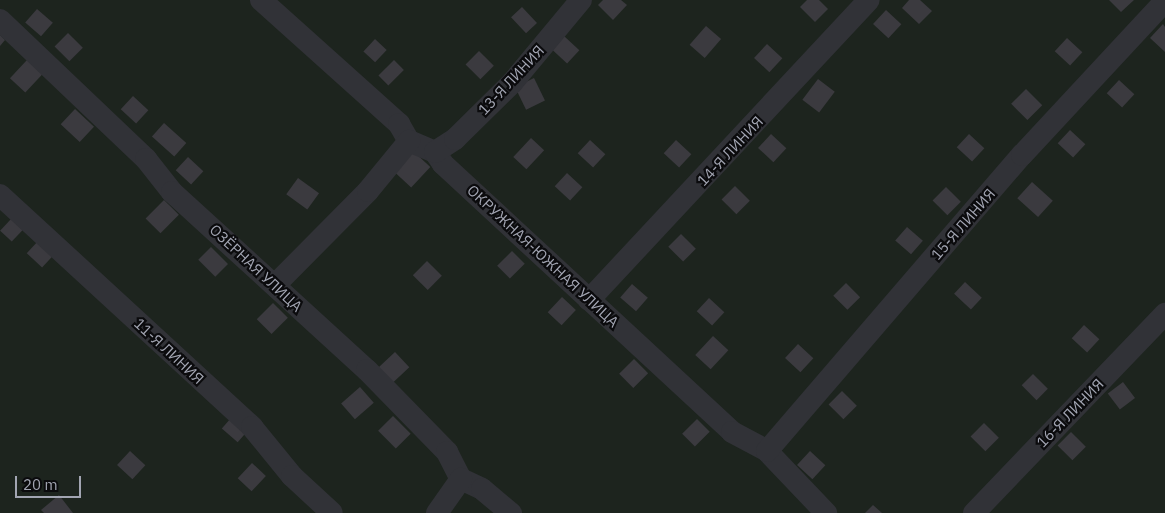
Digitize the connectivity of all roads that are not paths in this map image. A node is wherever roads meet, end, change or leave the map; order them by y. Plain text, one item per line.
1 (581, 0) edge
2 (869, 0) edge
3 (1165, 2) edge
4 (274, 4) edge
5 (0, 20) edge
6 (410, 141) junction
7 (435, 152) junction
8 (0, 196) edge
9 (275, 285) junction
10 (589, 300) junction
11 (1165, 314) edge
12 (767, 451) junction
13 (461, 480) junction
14 (332, 513) edge
15 (437, 513) edge
16 (511, 513) edge
17 (826, 513) edge
18 (974, 513) edge

1 - 7 street, 13-Я ЛИНИЯ
2 - 10 street, 14-Я ЛИНИЯ
3 - 12 street, 15-Я ЛИНИЯ
4 - 6 street
5 - 9 street, ОЗЁРНАЯ УЛИЦА
6 - 7 street, ОКРУЖНАЯ-ЮЖНАЯ УЛИЦА
6 - 9 street
7 - 10 street, ОКРУЖНАЯ-ЮЖНАЯ УЛИЦА
8 - 14 street, 11-Я ЛИНИЯ
9 - 13 street, ОЗЁРНАЯ УЛИЦА
10 - 12 street, ОКРУЖНАЯ-ЮЖНАЯ УЛИЦА
11 - 18 street, 16-Я ЛИНИЯ
12 - 17 street, ОКРУЖНАЯ-ЮЖНАЯ УЛИЦА
13 - 15 street
13 - 16 street

